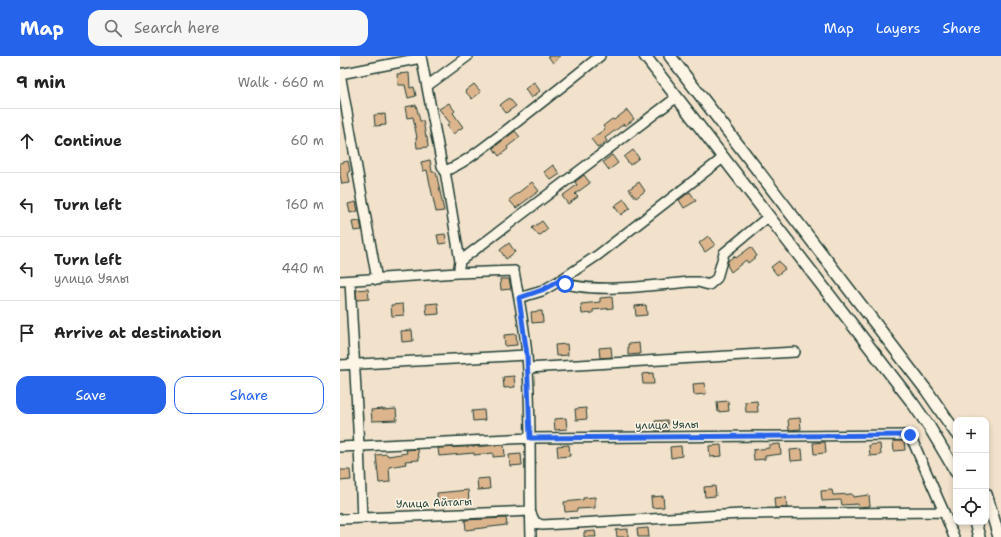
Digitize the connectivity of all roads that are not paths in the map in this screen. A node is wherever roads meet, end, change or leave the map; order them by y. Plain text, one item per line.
1 (468, 56) edge
2 (600, 56) edge
3 (645, 56) edge
4 (670, 56) edge
5 (421, 57) edge
6 (340, 74) edge
7 (427, 86) junction
8 (677, 97) junction
9 (723, 158) junction
10 (445, 171) junction
11 (768, 216) junction
12 (809, 237) junction
13 (793, 248) junction
14 (460, 261) junction
15 (457, 273) junction
16 (377, 280) junction
17 (350, 281) junction
18 (559, 281) junction
19 (340, 282) edge
20 (519, 298) junction
21 (796, 352) dead end
22 (527, 355) junction
23 (355, 364) junction
24 (340, 365) edge
25 (528, 368) junction
26 (953, 429) edge
27 (530, 438) junction
28 (359, 446) junction
29 (340, 447) edge
30 (953, 466) edge
31 (989, 504) edge
32 (530, 512) junction
33 (944, 512) junction
34 (362, 518) junction
35 (340, 519) edge
36 (975, 525) edge
37 (531, 537) edge
38 (954, 537) edge
39 (979, 537) edge
40 (999, 537) edge

1 - 7 street
2 - 10 street
3 - 8 main road
4 - 12 main road
5 - 6 street
5 - 7 street
6 - 16 street
7 - 10 street
8 - 9 main road
8 - 14 street
9 - 11 main road
9 - 18 street
10 - 14 street
11 - 13 main road
11 - 18 street
12 - 13 main road
12 - 26 main road
13 - 30 main road
14 - 15 street
15 - 16 street
15 - 20 street
16 - 17 street
17 - 19 street
17 - 23 street
18 - 20 street
20 - 22 street
21 - 25 street
22 - 23 street
22 - 25 street
23 - 24 street
23 - 28 street
25 - 27 street
27 - 28 street, улица Уялы
27 - 32 street
27 - 33 street, улица Уялы
28 - 29 street, улица Уялы
28 - 34 street
31 - 40 main road
32 - 33 street
32 - 34 street, Улица Айтагы
32 - 37 street
33 - 38 street
34 - 35 street, Улица Айтагы
36 - 39 main road

